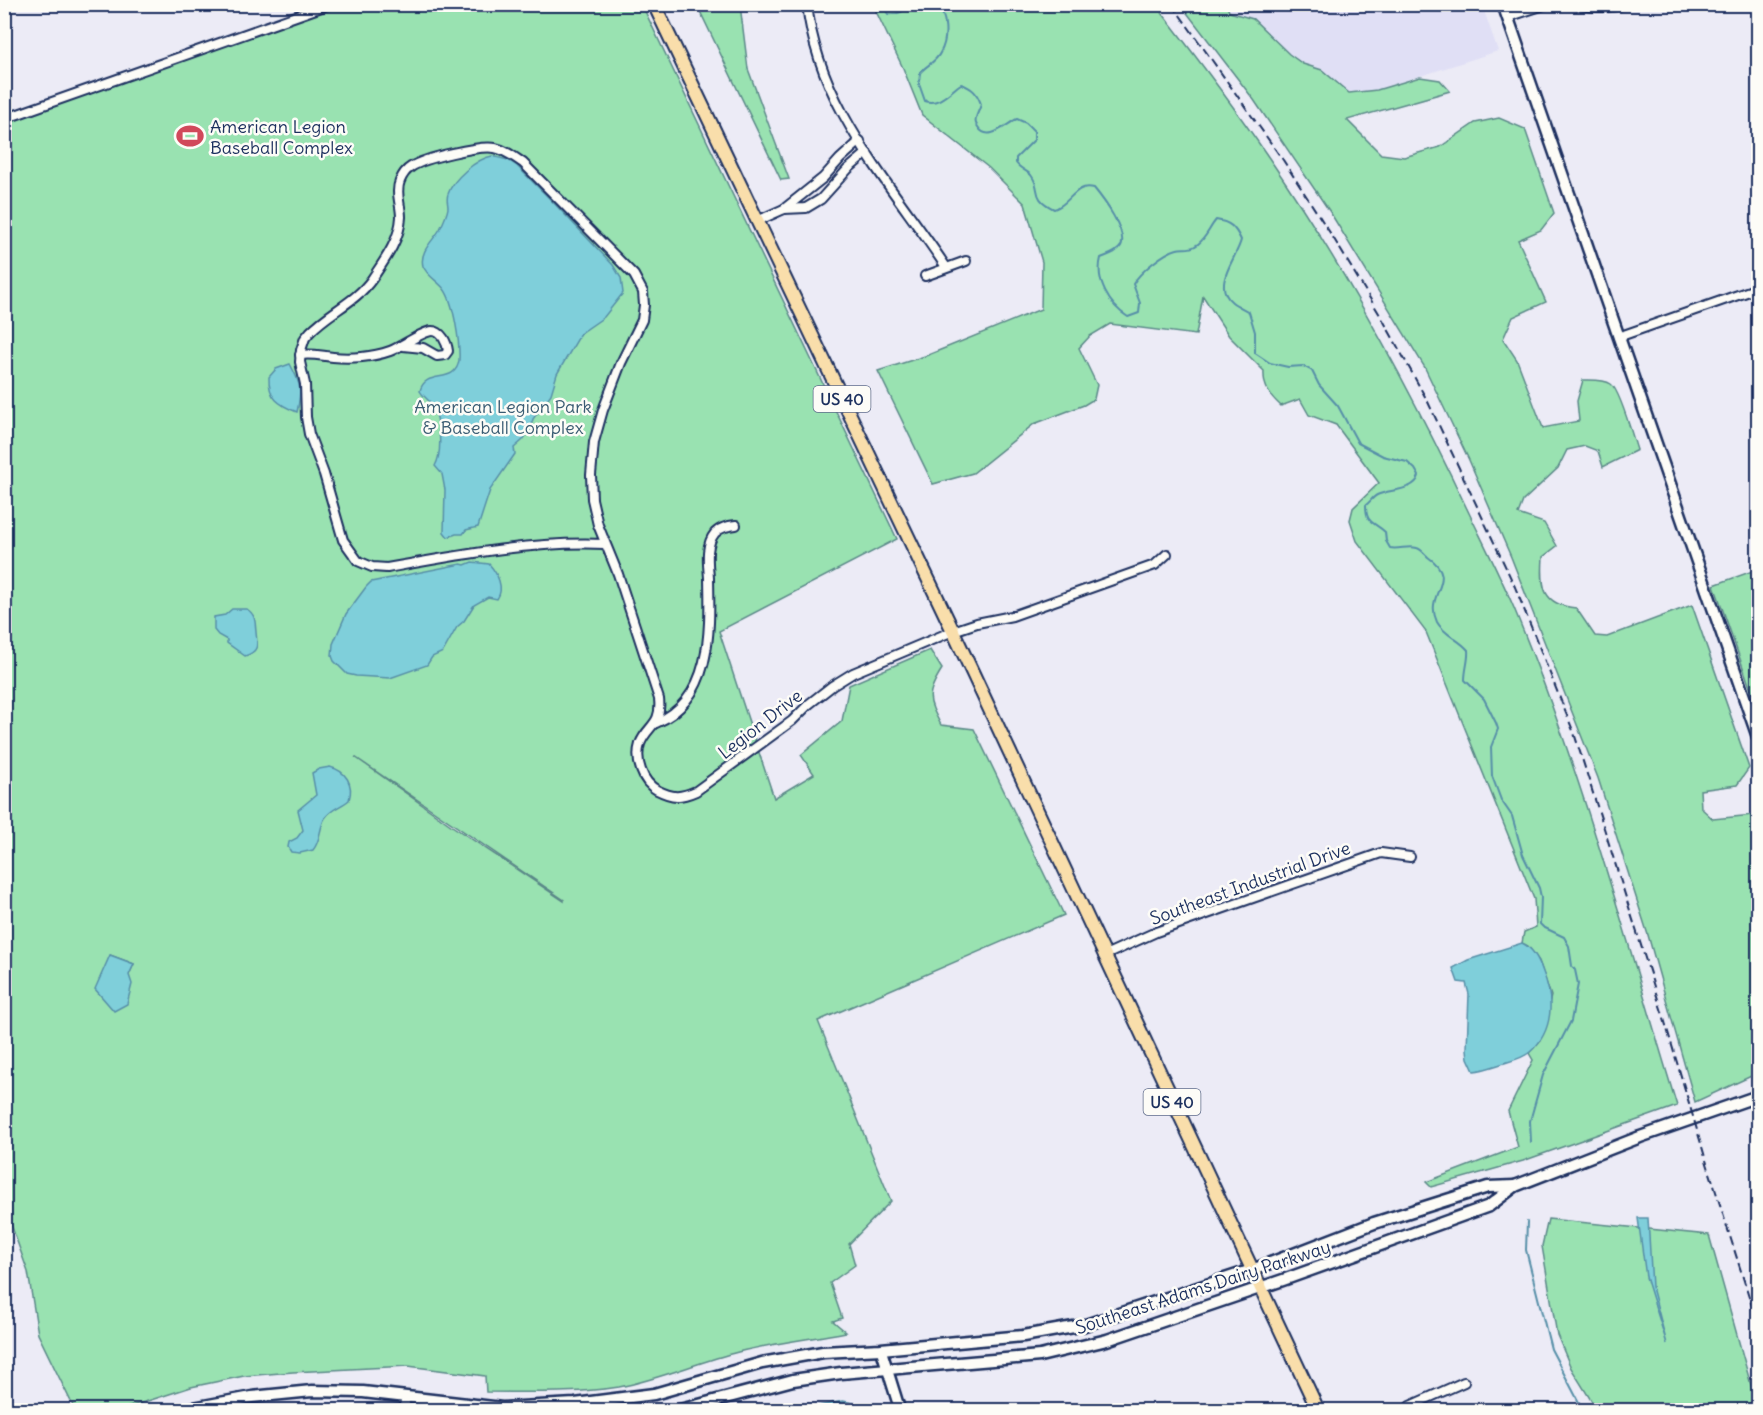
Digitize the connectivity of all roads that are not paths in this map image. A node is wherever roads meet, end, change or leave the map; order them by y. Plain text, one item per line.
1 (330, 4) edge
2 (654, 4) edge
3 (807, 4) edge
4 (1503, 4) edge
5 (1547, 4) edge
6 (1575, 4) edge
7 (1625, 4) edge
8 (1508, 17) junction
9 (4, 119) edge
10 (860, 141) junction
11 (867, 153) junction
12 (784, 210) junction
13 (757, 221) junction
14 (966, 261) dead end
15 (946, 267) junction
16 (925, 276) dead end
17 (1758, 288) edge
18 (1618, 337) junction
19 (403, 346) junction
20 (300, 355) junction
21 (736, 525) dead end
22 (605, 544) junction
23 (1167, 554) dead end
24 (953, 632) junction
25 (656, 723) junction
26 (1758, 737) edge
27 (1410, 857) dead end
28 (1103, 956) junction
29 (1758, 1096) edge
30 (1515, 1186) junction
31 (1252, 1270) junction
32 (1260, 1287) junction
33 (881, 1349) junction
34 (887, 1370) junction
35 (1464, 1382) dead end
36 (405, 1397) junction
37 (183, 1410) edge
38 (405, 1410) edge
39 (680, 1410) edge
40 (900, 1410) edge
41 (1318, 1410) edge
42 (1406, 1410) edge

1 - 9 street
2 - 13 main road, US 40
3 - 10 street
4 - 8 main road
5 - 8 street
6 - 7 street
8 - 18 main road
10 - 11 street
10 - 12 street
11 - 12 street
11 - 15 street
12 - 13 street
13 - 24 main road, US 40
14 - 15 street
15 - 16 street
17 - 18 street
18 - 26 main road
19 - 19 street
19 - 20 street
20 - 22 street
20 - 22 street
21 - 25 street
22 - 25 street
23 - 24 street
24 - 25 street, Legion Drive
24 - 28 main road, US 40
27 - 28 street, Southeast Industrial Drive
28 - 31 main road, US 40
29 - 30 main road, Southeast Adams Dairy Parkway
30 - 31 main road, Southeast Adams Dairy Parkway
30 - 32 main road, Southeast Adams Dairy Parkway
31 - 32 main road, US 40
31 - 33 main road, Southeast Adams Dairy Parkway
32 - 34 main road, Southeast Adams Dairy Parkway
32 - 41 main road, US 40
33 - 34 street
33 - 36 main road, Southeast Adams Dairy Parkway
34 - 39 main road, Southeast Adams Dairy Parkway
34 - 40 street
35 - 42 street
36 - 37 main road, Southeast Adams Dairy Parkway
36 - 38 street

